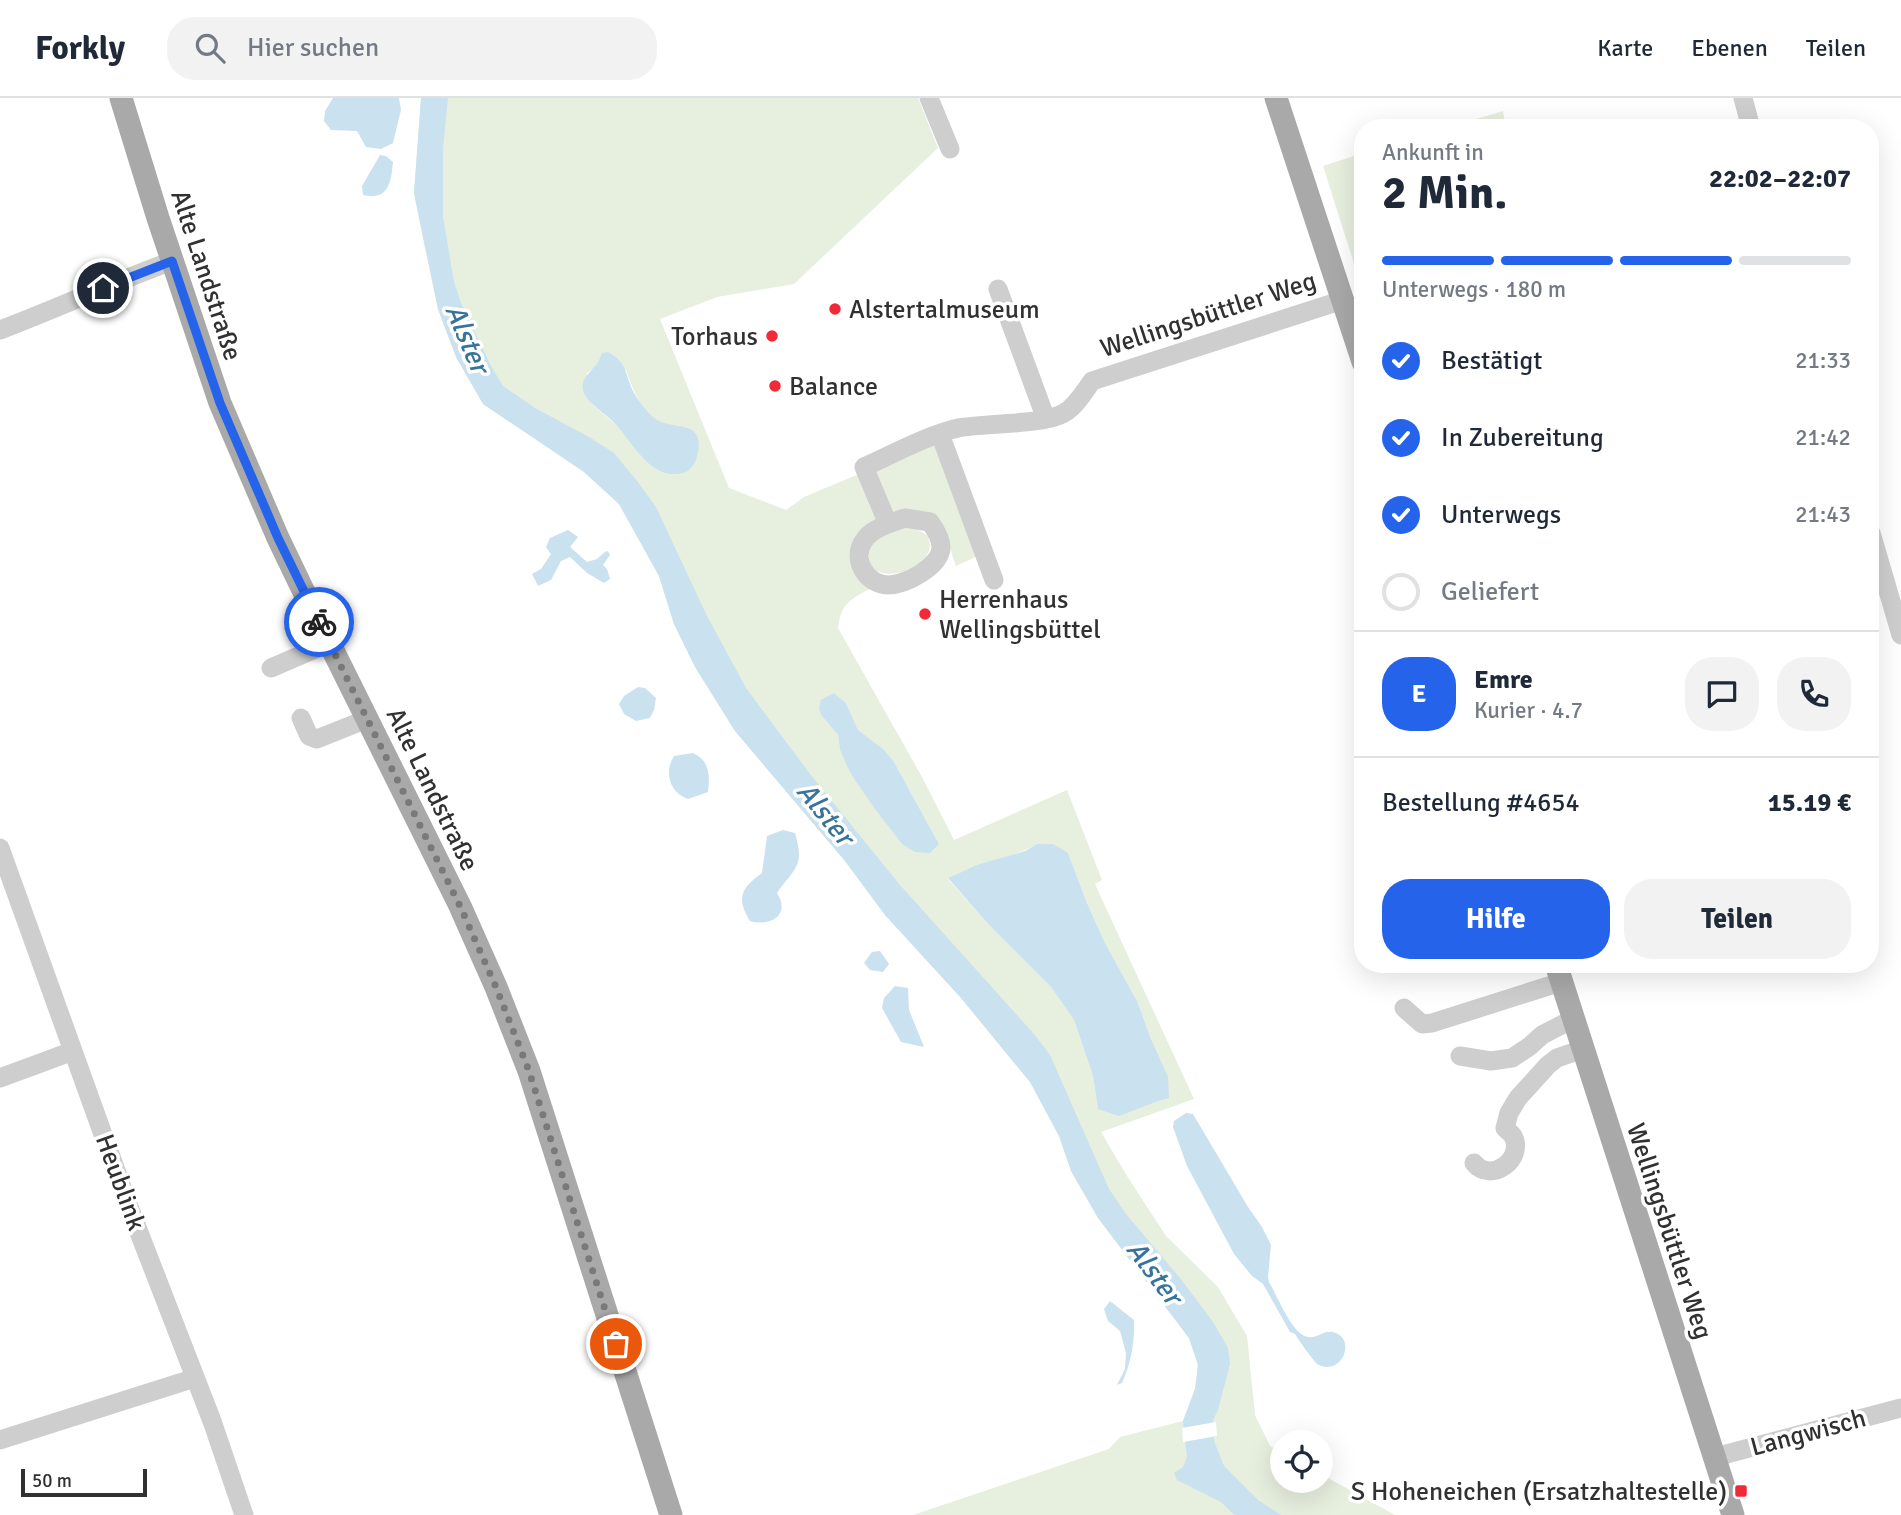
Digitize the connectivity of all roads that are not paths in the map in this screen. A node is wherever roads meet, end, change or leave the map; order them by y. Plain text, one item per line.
1 (121, 98) edge
2 (929, 98) edge
3 (1276, 98) edge
4 (1743, 98) edge
5 (1749, 119) edge
6 (950, 149) dead end
7 (172, 261) junction
8 (998, 289) dead end
9 (1343, 300) junction
10 (0, 330) edge
11 (1354, 334) edge
12 (1046, 419) junction
13 (940, 434) junction
14 (888, 524) dead end
15 (1879, 570) edge
16 (994, 580) dead end
17 (1901, 635) edge
18 (329, 643) junction
19 (271, 668) dead end
20 (301, 718) dead end
21 (367, 719) junction
22 (0, 848) edge
23 (1559, 973) edge
24 (1404, 1008) dead end
25 (1573, 1019) junction
26 (1583, 1049) junction
27 (73, 1051) junction
28 (1460, 1056) dead end
29 (0, 1077) edge
30 (1474, 1164) dead end
31 (195, 1378) junction
32 (1901, 1408) edge
33 (0, 1440) edge
34 (1714, 1457) junction
35 (244, 1515) edge
36 (671, 1515) edge
37 (1733, 1515) edge

1 - 7 main road, Alte Landstraße
2 - 6 street
3 - 9 main road, Wellingsbüttler Weg
4 - 5 street
7 - 10 street
7 - 18 main road, Alte Landstraße
8 - 12 street
9 - 11 main road, Wellingsbüttler Weg
9 - 12 street, Wellingsbüttler Weg
12 - 13 street, Wellingsbüttler Weg
13 - 14 street, Wellingsbüttler Weg
13 - 16 street
15 - 17 street
18 - 19 street
18 - 21 main road, Alte Landstraße
20 - 21 street
21 - 36 main road, Alte Landstraße
22 - 27 street, Heublink
23 - 24 street
23 - 25 main road, Wellingsbüttler Weg
25 - 26 main road, Wellingsbüttler Weg
25 - 28 street
26 - 30 street
26 - 34 main road, Wellingsbüttler Weg
27 - 29 street
27 - 31 street, Heublink
31 - 33 street
31 - 35 street, Heublink
32 - 34 street, Langwisch
34 - 37 main road, Wellingsbüttler Weg

